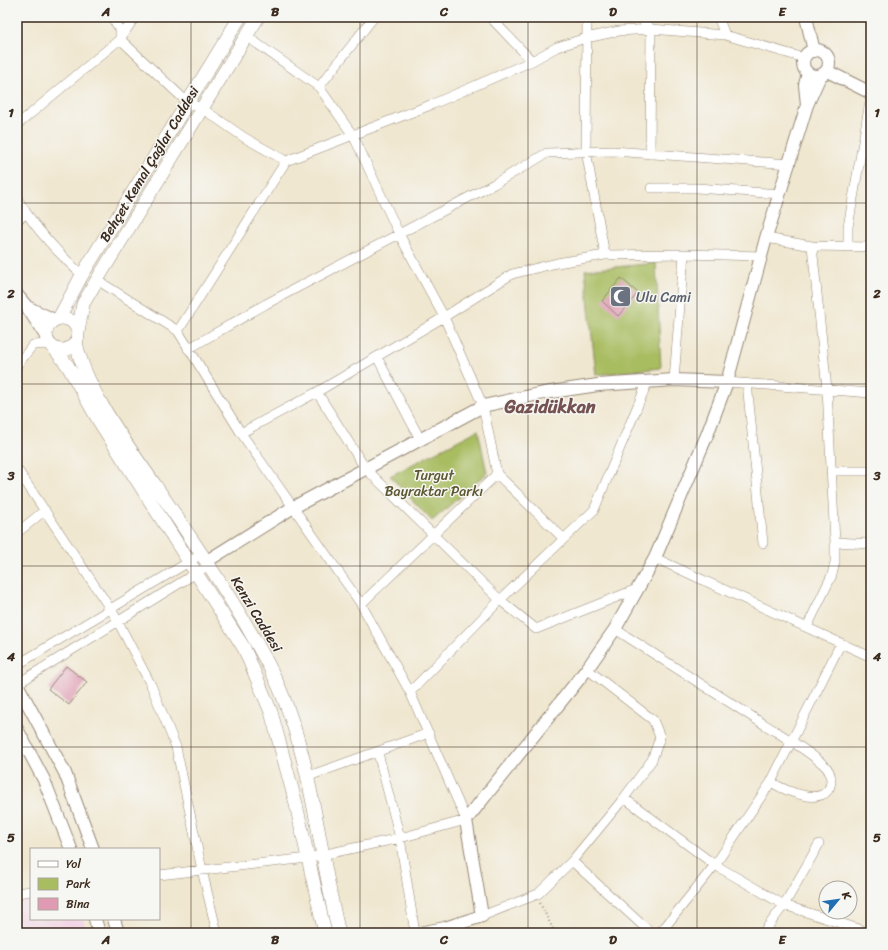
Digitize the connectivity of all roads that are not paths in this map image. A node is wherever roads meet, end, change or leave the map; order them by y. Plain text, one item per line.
1 (111, 17) edge
2 (135, 17) edge
3 (240, 17) edge
4 (258, 17) edge
5 (374, 17) edge
6 (490, 17) edge
7 (587, 17) edge
8 (638, 17) edge
9 (718, 17) edge
10 (806, 17) edge
11 (651, 29) junction
12 (725, 35) junction
13 (246, 36) junction
14 (586, 38) junction
15 (120, 39) junction
16 (809, 54) junction
17 (532, 61) junction
18 (808, 73) junction
19 (824, 73) junction
20 (319, 87) junction
21 (871, 93) edge
22 (871, 96) edge
23 (188, 102) junction
24 (807, 105) junction
25 (202, 108) junction
26 (17, 124) edge
27 (353, 135) junction
28 (586, 151) junction
29 (650, 154) junction
30 (286, 161) junction
31 (790, 164) junction
32 (651, 188) dead end
33 (780, 194) junction
34 (17, 198) edge
35 (26, 214) junction
36 (17, 220) edge
37 (399, 234) junction
38 (766, 238) junction
39 (812, 246) junction
40 (848, 246) junction
41 (871, 247) edge
42 (684, 254) junction
43 (604, 255) junction
44 (762, 256) junction
45 (82, 275) junction
46 (97, 280) junction
47 (17, 295) edge
48 (27, 307) junction
49 (444, 317) junction
50 (56, 319) junction
51 (178, 331) junction
52 (77, 337) junction
53 (49, 342) junction
54 (188, 349) junction
55 (377, 357) junction
56 (17, 365) edge
57 (674, 380) junction
58 (648, 381) junction
59 (727, 382) junction
60 (747, 383) junction
61 (827, 389) junction
62 (317, 392) junction
63 (871, 393) edge
64 (484, 406) junction
65 (241, 433) junction
66 (420, 439) junction
67 (365, 468) junction
68 (17, 469) edge
69 (832, 471) junction
70 (871, 471) edge
71 (497, 474) junction
72 (292, 508) junction
73 (45, 510) junction
74 (17, 533) edge
75 (432, 535) junction
76 (563, 538) junction
77 (835, 542) junction
78 (763, 543) dead end
79 (871, 544) edge
80 (655, 558) junction
81 (206, 560) junction
82 (190, 561) junction
83 (197, 573) junction
84 (637, 589) junction
85 (500, 600) junction
86 (361, 604) junction
87 (111, 610) junction
88 (118, 621) junction
89 (808, 627) junction
90 (615, 629) junction
91 (841, 643) junction
92 (871, 657) edge
93 (17, 665) edge
94 (587, 670) junction
95 (17, 684) edge
96 (410, 692) junction
97 (17, 729) edge
98 (429, 733) junction
99 (791, 741) junction
100 (378, 753) junction
101 (306, 777) junction
102 (771, 782) junction
103 (624, 798) junction
104 (466, 820) junction
105 (400, 838) junction
106 (820, 844) dead end
107 (71, 848) edge
108 (93, 848) edge
109 (324, 855) junction
110 (308, 858) junction
111 (572, 861) junction
112 (715, 865) junction
113 (202, 870) junction
114 (160, 875) edge
115 (30, 891) edge
116 (17, 893) edge
117 (784, 905) junction
118 (482, 916) junction
119 (95, 920) edge
120 (114, 920) edge
121 (446, 930) edge
122 (99, 933) edge
123 (118, 933) edge
124 (217, 933) edge
125 (325, 933) edge
126 (339, 933) edge
127 (415, 933) edge
128 (419, 933) edge
129 (651, 933) edge
130 (660, 933) edge
131 (763, 933) edge
132 (865, 933) edge

1 - 15 street
2 - 15 street
3 - 23 main road, Behçet Kemal Çağlar Caddesi
4 - 13 main road, Behçet Kemal Çağlar Caddesi
5 - 20 street
6 - 17 street
7 - 14 street
8 - 11 street
9 - 12 street
10 - 16 street
11 - 12 street
11 - 14 street
11 - 29 street
12 - 16 street
13 - 20 street
13 - 25 main road, Behçet Kemal Çağlar Caddesi
14 - 17 street
14 - 28 street
15 - 23 street
15 - 26 street
16 - 18 street
16 - 19 street
17 - 27 street
18 - 19 street
18 - 24 street
19 - 21 street
19 - 24 street
20 - 27 street
22 - 40 street
23 - 25 street
23 - 45 main road, Behçet Kemal Çağlar Caddesi
24 - 31 street
25 - 30 street
25 - 46 main road, Behçet Kemal Çağlar Caddesi
27 - 30 street
27 - 37 street
28 - 29 street
28 - 37 street
28 - 43 street
29 - 31 street
30 - 51 street
31 - 33 street
32 - 33 street
33 - 38 street
34 - 35 street
35 - 36 street
35 - 45 street
37 - 49 street
37 - 54 street
38 - 39 street
38 - 44 street
39 - 40 street
39 - 61 street
40 - 41 street
42 - 43 street
42 - 44 street
42 - 57 street
43 - 49 street
44 - 59 street
45 - 50 main road, Behçet Kemal Çağlar Caddesi
46 - 51 street
46 - 52 main road, Behçet Kemal Çağlar Caddesi
47 - 48 street
48 - 50 street
48 - 53 street
49 - 55 street
49 - 64 street
50 - 52 main road
50 - 53 main road
51 - 54 street
52 - 53 main road
52 - 81 main road, Kenzi Caddesi
53 - 56 street
53 - 82 main road, Kenzi Caddesi
54 - 65 street
55 - 62 street
55 - 66 street
57 - 58 street
57 - 59 street
58 - 64 street
58 - 76 street
59 - 60 street
59 - 80 street
60 - 61 street
60 - 78 street
61 - 63 street
61 - 69 street
62 - 65 street
62 - 67 street
64 - 66 street
64 - 71 street
65 - 72 street
66 - 67 street
67 - 72 street
67 - 75 street
68 - 73 street
69 - 70 street
69 - 77 street
71 - 75 street
71 - 76 street
72 - 81 street
72 - 86 street
73 - 74 street
73 - 87 street
75 - 85 street
75 - 86 street
76 - 85 street
77 - 79 street
77 - 89 street
80 - 84 street
80 - 89 street
81 - 82 street
81 - 83 street
81 - 101 main road, Kenzi Caddesi
82 - 83 main road, Kenzi Caddesi
82 - 87 street
83 - 88 street
83 - 110 main road, Kenzi Caddesi
84 - 85 street
84 - 90 street
85 - 96 street
86 - 96 street
87 - 88 street
87 - 93 street
88 - 95 street
88 - 113 street
89 - 91 street
90 - 94 street
90 - 99 street
91 - 92 street
91 - 99 street
94 - 103 street
94 - 104 street
95 - 108 street
96 - 98 street
97 - 107 street
98 - 100 street
98 - 104 street
99 - 102 street
99 - 102 street
100 - 101 street
100 - 105 street
101 - 109 main road, Kenzi Caddesi
102 - 112 street
103 - 111 street
103 - 112 street
104 - 105 street
104 - 118 street
105 - 109 street
105 - 127 street
106 - 117 street
109 - 110 street
109 - 126 main road, Kenzi Caddesi
110 - 113 street
110 - 125 main road, Kenzi Caddesi
111 - 118 street
111 - 129 street
112 - 117 street
112 - 130 street
113 - 114 street
113 - 124 street
115 - 116 street
117 - 131 street
117 - 132 street
118 - 121 street
119 - 122 street
120 - 123 street
121 - 128 street

